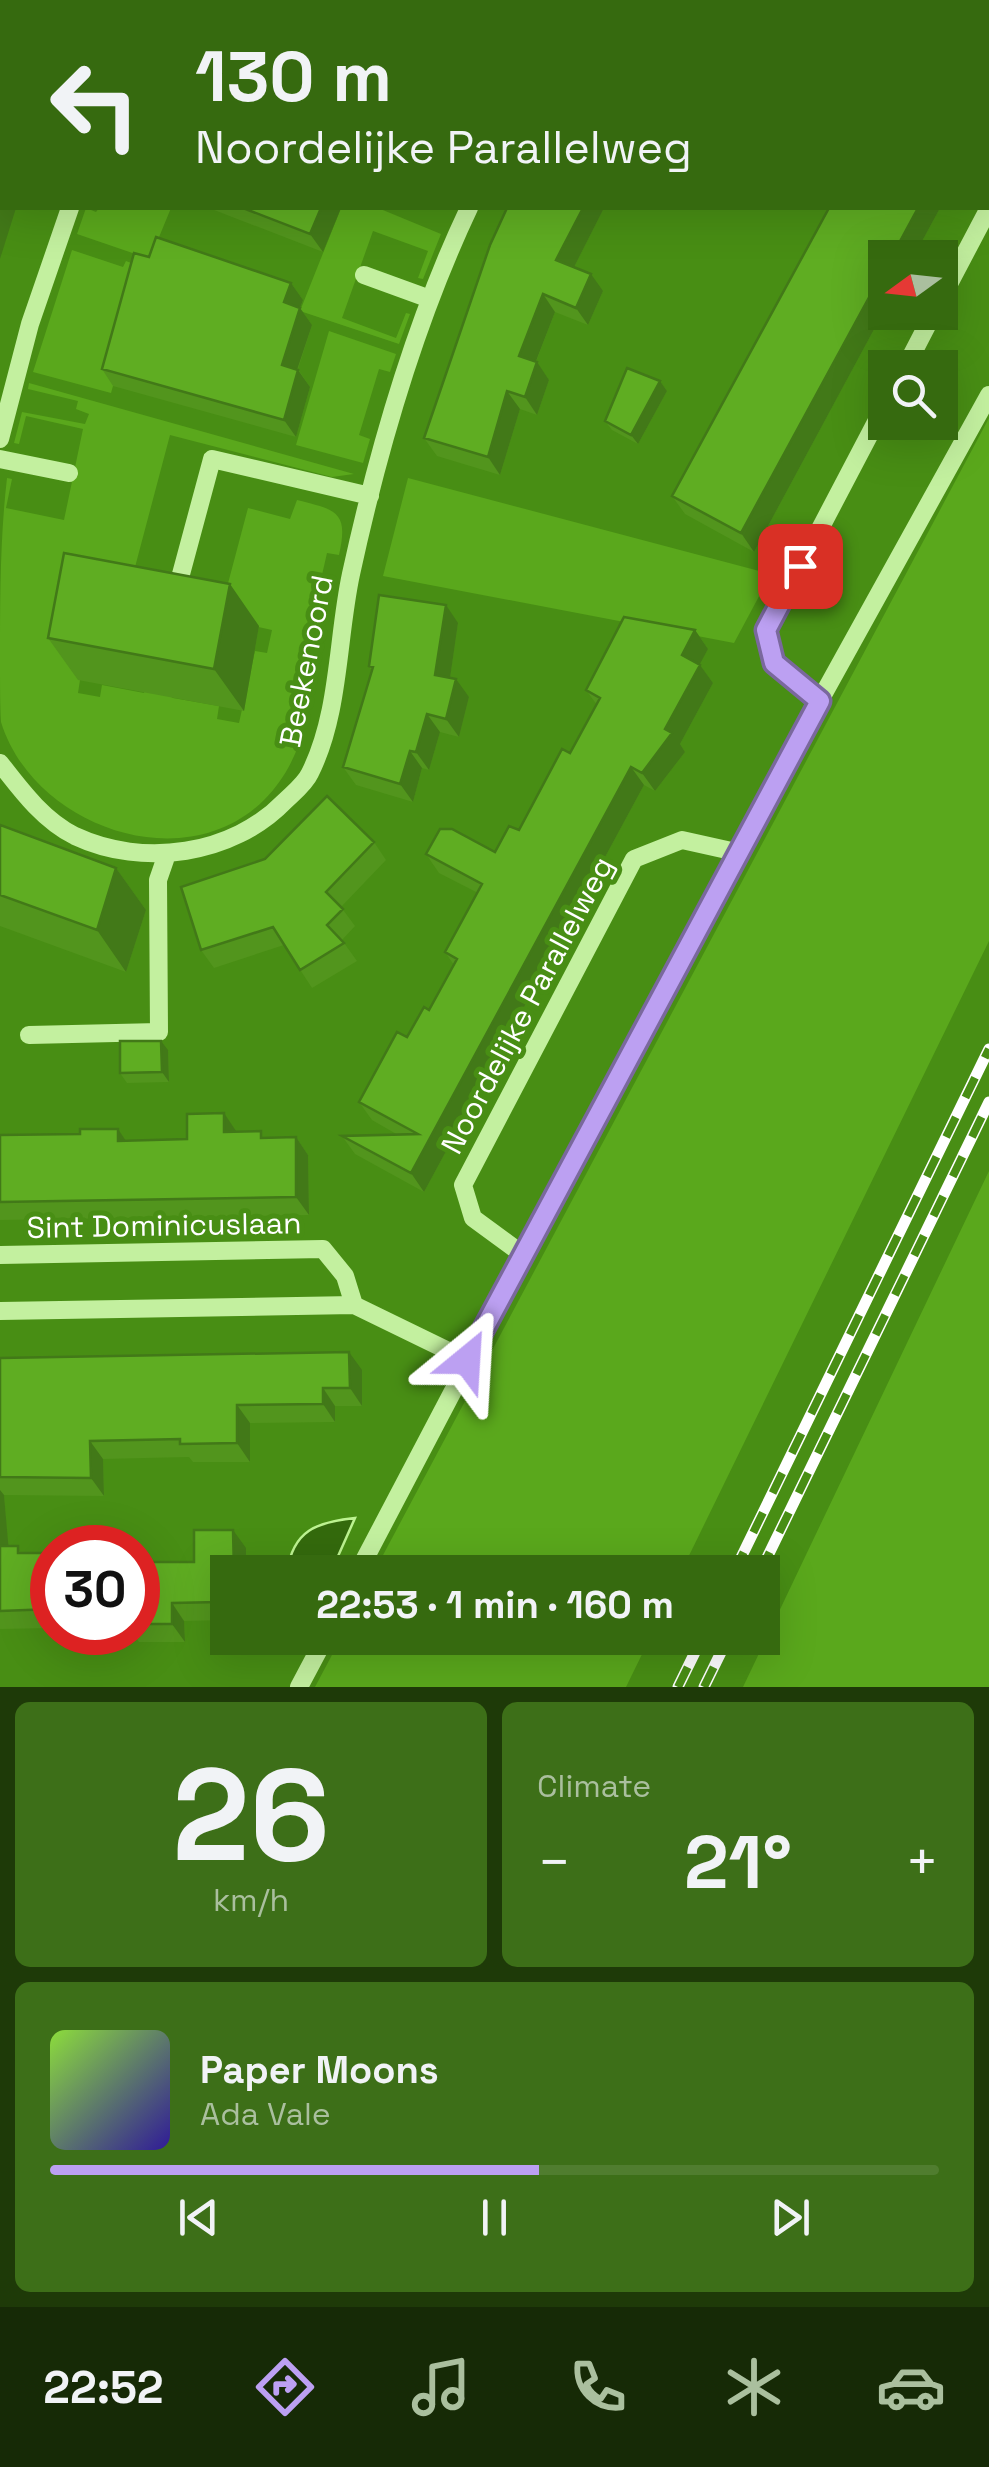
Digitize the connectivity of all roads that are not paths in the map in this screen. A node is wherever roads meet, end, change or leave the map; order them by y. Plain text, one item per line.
1 (69, 210) edge
2 (469, 210) edge
3 (988, 210) edge
4 (958, 267) edge
5 (364, 275) dead end
6 (430, 299) junction
7 (6, 390) edge
8 (989, 394) edge
9 (868, 438) edge
10 (0, 440) edge
11 (0, 459) edge
12 (69, 473) dead end
13 (370, 496) junction
14 (176, 589) edge
15 (820, 701) junction
16 (0, 762) edge
17 (736, 852) junction
18 (168, 854) junction
19 (29, 1035) dead end
20 (522, 1254) junction
21 (0, 1255) edge
22 (354, 1305) junction
23 (0, 1310) edge
24 (467, 1360) junction
25 (367, 1555) edge
26 (315, 1655) edge
27 (299, 1687) edge

1 - 7 street
2 - 6 street, Beekenoord
3 - 4 street
5 - 6 street
6 - 13 street, Beekenoord
7 - 10 street
8 - 15 street
9 - 15 street
11 - 12 street
13 - 14 street
13 - 18 street, Beekenoord
15 - 17 street
16 - 18 street, Beekenoord
17 - 20 street
17 - 20 street, Noordelijke Parallelweg
18 - 19 street
20 - 24 street
21 - 22 street, Sint Dominicuslaan
22 - 23 street
22 - 24 street
24 - 25 street
26 - 27 street

